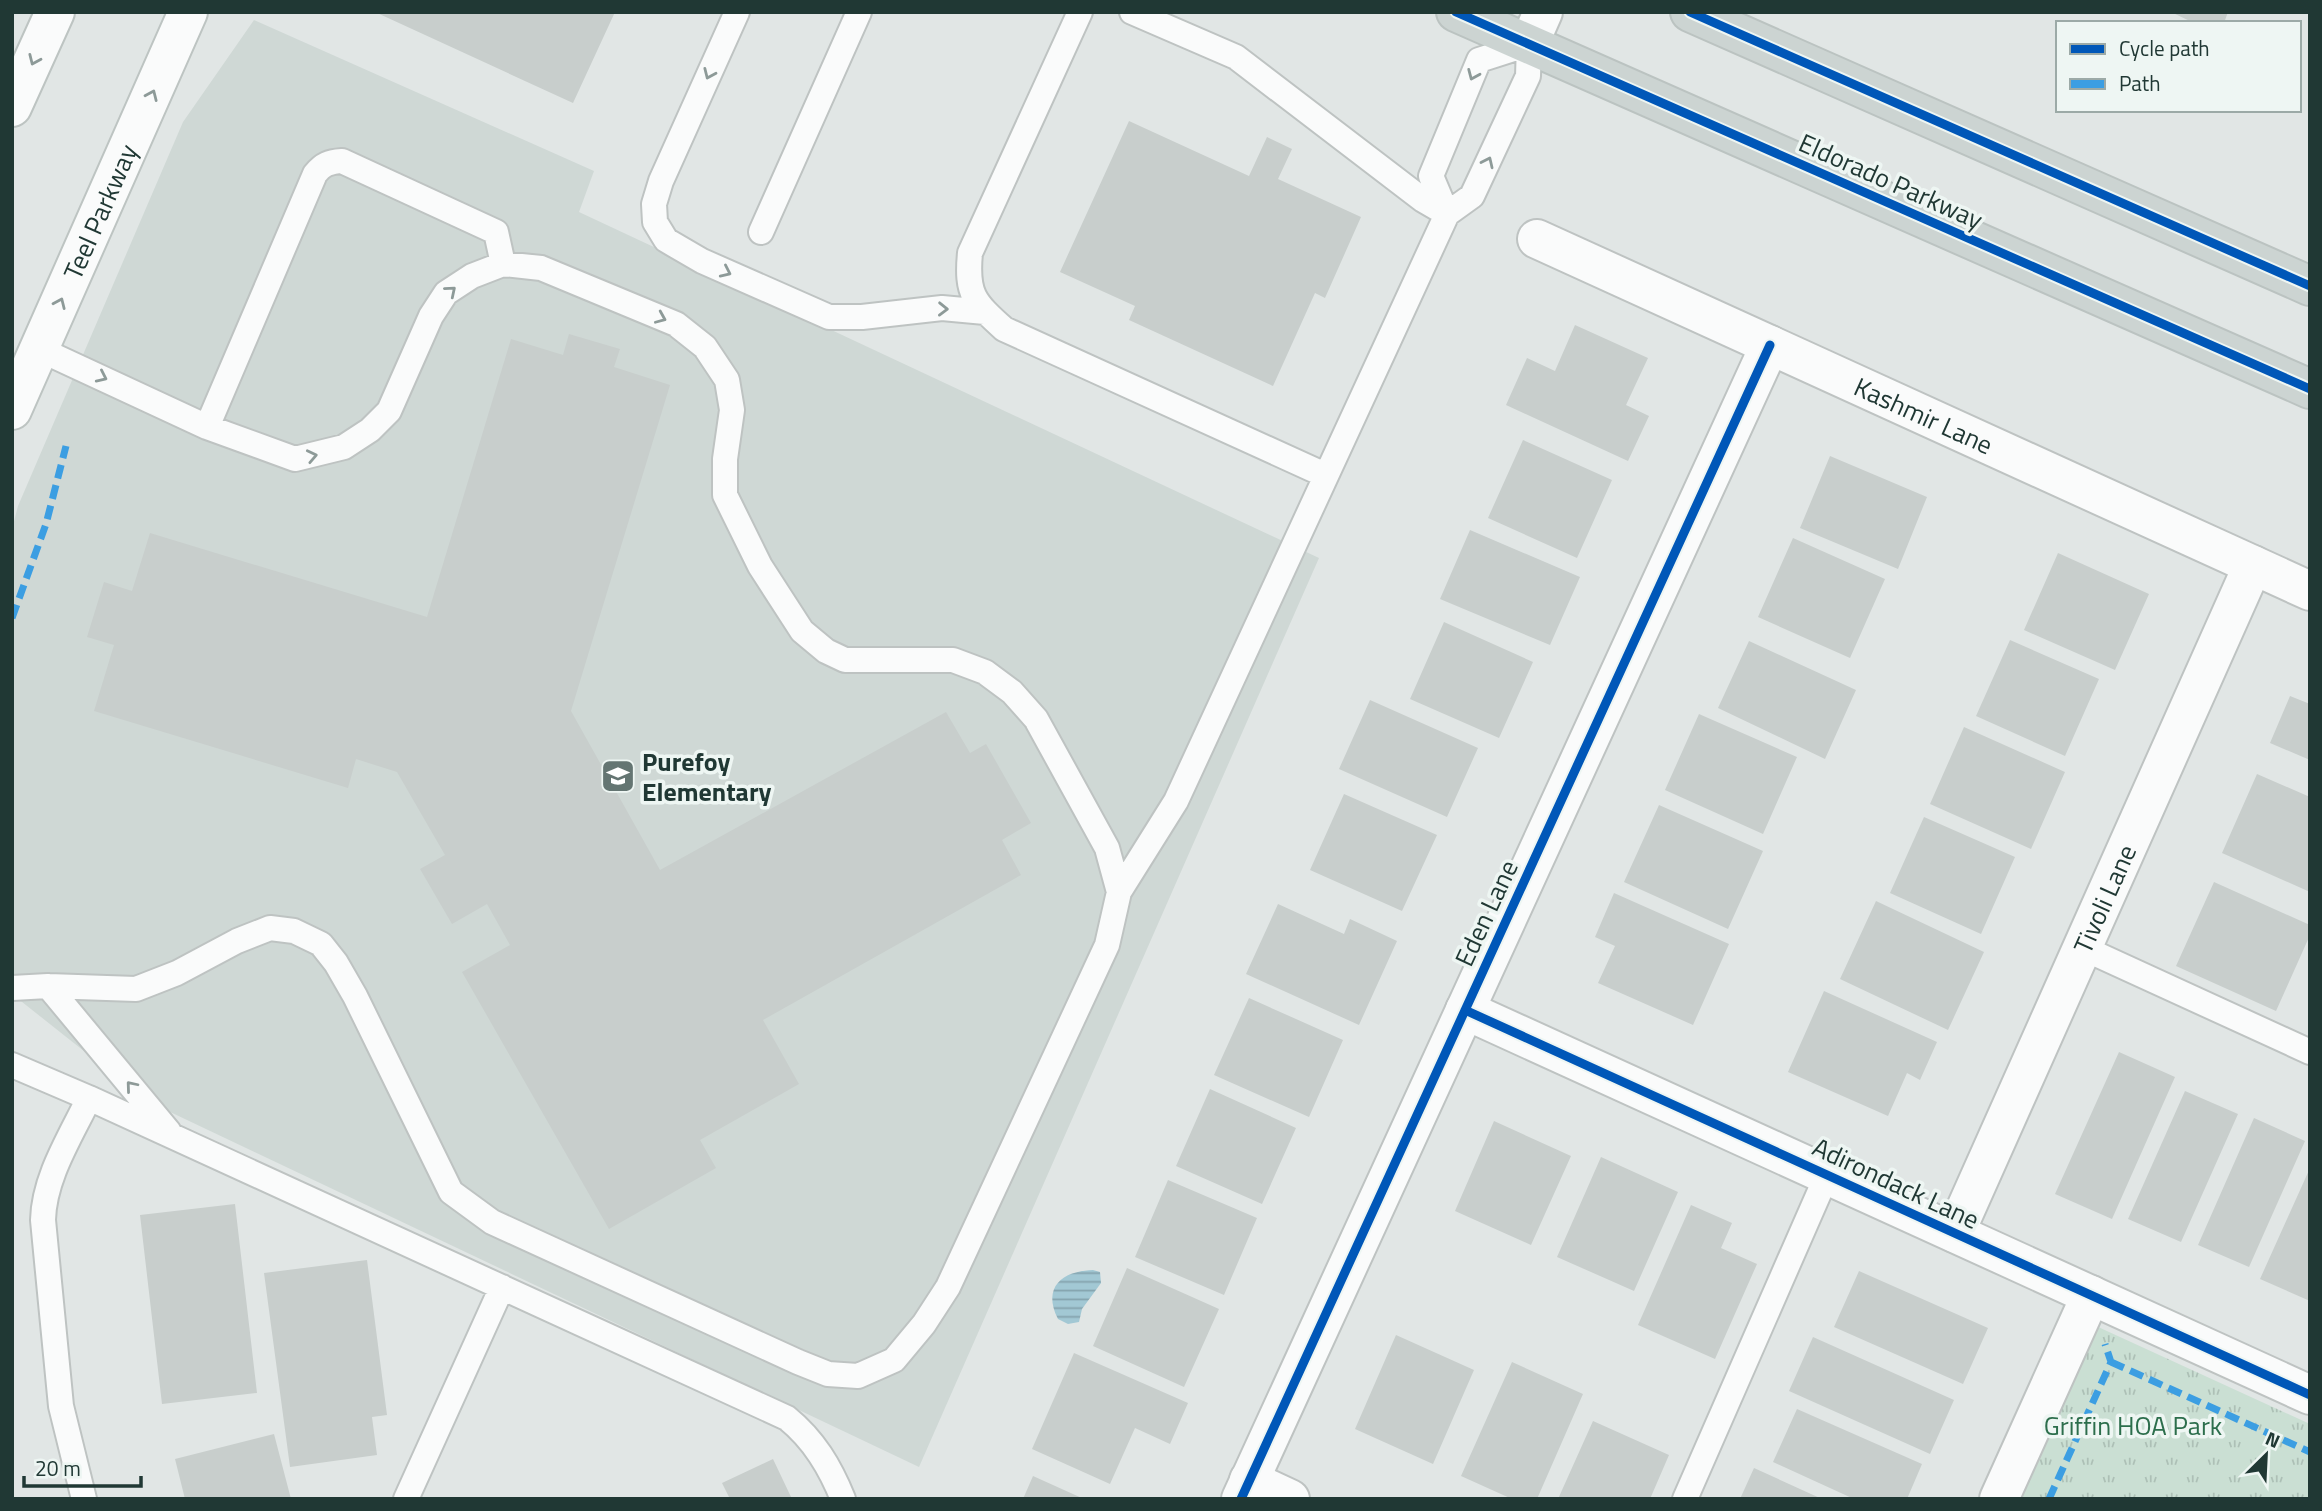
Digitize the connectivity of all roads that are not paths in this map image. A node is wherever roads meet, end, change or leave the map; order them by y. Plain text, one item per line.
1 (55, 12) edge
2 (188, 12) edge
3 (737, 12) edge
4 (859, 12) edge
5 (1080, 12) edge
6 (1132, 12) edge
7 (1456, 12) edge
8 (1690, 12) edge
9 (1536, 28) edge
10 (12, 107) edge
11 (1447, 214) junction
12 (761, 232) dead end
13 (1537, 239) dead end
14 (503, 264) junction
15 (2310, 286) edge
16 (985, 312) junction
17 (26, 342) edge
18 (1770, 345) junction
19 (2310, 389) edge
20 (12, 410) edge
21 (207, 427) junction
22 (1325, 475) junction
23 (2253, 565) junction
24 (2310, 591) edge
25 (1119, 892) junction
26 (2083, 948) junction
27 (48, 986) junction
28 (12, 988) edge
29 (1465, 1010) junction
30 (2310, 1052) edge
31 (12, 1065) edge
32 (89, 1097) junction
33 (174, 1138) junction
34 (1827, 1175) junction
35 (1955, 1233) junction
36 (502, 1287) junction
37 (2091, 1295) junction
38 (2310, 1395) edge
39 (1245, 1489) edge
40 (83, 1499) edge
41 (406, 1499) edge
42 (844, 1499) edge
43 (1290, 1499) edge
44 (1685, 1499) edge
45 (1999, 1499) edge

1 -> 10 street
17 -> 2 street, Teel Parkway
3 -> 16 lane
4 - 12 lane
5 - 16 lane
6 - 11 lane
7 - 9 main road, Eldorado Parkway
8 - 15 main road
11 -> 9 lane
9 -> 11 lane
9 - 19 main road, Eldorado Parkway
11 - 22 lane
13 - 18 street, Kashmir Lane
21 -> 14 lane
14 - 21 lane
14 -> 25 lane
16 - 22 lane
17 - 20 street, Teel Parkway
17 -> 21 lane
18 - 23 street, Kashmir Lane
18 - 29 street, Eden Lane
22 - 25 lane
23 - 24 street, Kashmir Lane
23 - 26 street, Tivoli Lane
25 - 27 lane
26 - 30 lane
26 - 35 street, Tivoli Lane
27 - 28 lane
33 -> 27 lane
29 - 34 street, Adirondack Lane
29 - 39 street, Eden Lane
31 - 32 lane
32 - 33 lane
32 - 40 lane
33 - 36 lane
34 - 35 street, Adirondack Lane
34 - 44 lane
35 - 37 street, Adirondack Lane
36 - 41 lane
36 - 42 lane
37 - 38 street, Adirondack Lane
37 - 45 street
39 - 43 street

